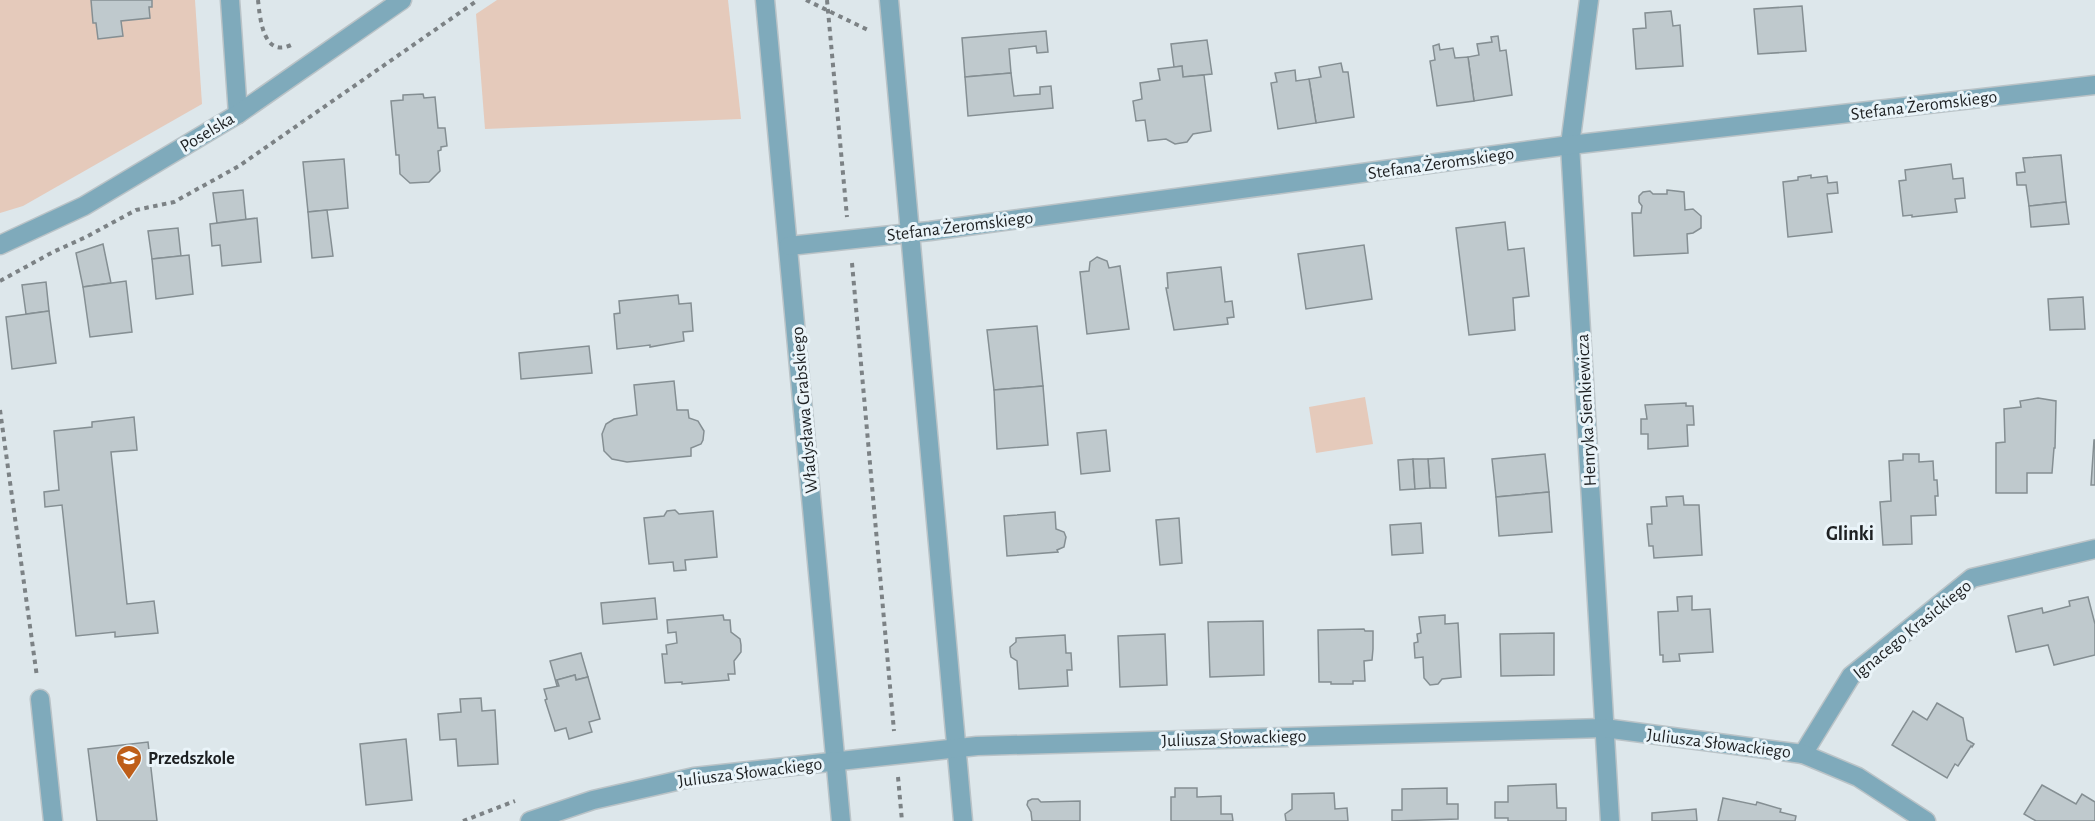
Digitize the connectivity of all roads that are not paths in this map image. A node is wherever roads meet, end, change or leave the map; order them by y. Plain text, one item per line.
1 (230, 0) edge
2 (402, 0) edge
3 (765, 0) edge
4 (890, 0) edge
5 (1589, 0) edge
6 (2095, 85) edge
7 (238, 114) junction
8 (1570, 145) junction
9 (910, 233) junction
10 (0, 245) edge
11 (789, 246) junction
12 (2095, 549) edge
13 (40, 699) road end
14 (1604, 728) junction
15 (956, 748) junction
16 (1803, 754) junction
17 (837, 761) junction
18 (53, 821) edge
19 (530, 821) edge
20 (841, 821) edge
21 (963, 821) edge
22 (1610, 821) edge
23 (1926, 821) edge

1 - 7 street
2 - 7 street, Poselska
3 - 11 street, Władysława Grabskiego
4 - 9 street
5 - 8 street, Henryka Sienkiewicza
6 - 8 street, Stefana Żeromskiego
7 - 10 street, Poselska
8 - 9 street, Stefana Żeromskiego
8 - 14 street, Henryka Sienkiewicza
9 - 11 street, Stefana Żeromskiego
9 - 15 street
11 - 17 street, Władysława Grabskiego
12 - 16 street, Ignacego Krasickiego
13 - 18 street
14 - 15 street, Juliusza Słowackiego
14 - 16 street, Juliusza Słowackiego
14 - 22 street, Henryka Sienkiewicza
15 - 17 street, Juliusza Słowackiego
15 - 21 street
16 - 23 street, Juliusza Słowackiego
17 - 19 street, Juliusza Słowackiego
17 - 20 street, Władysława Grabskiego

